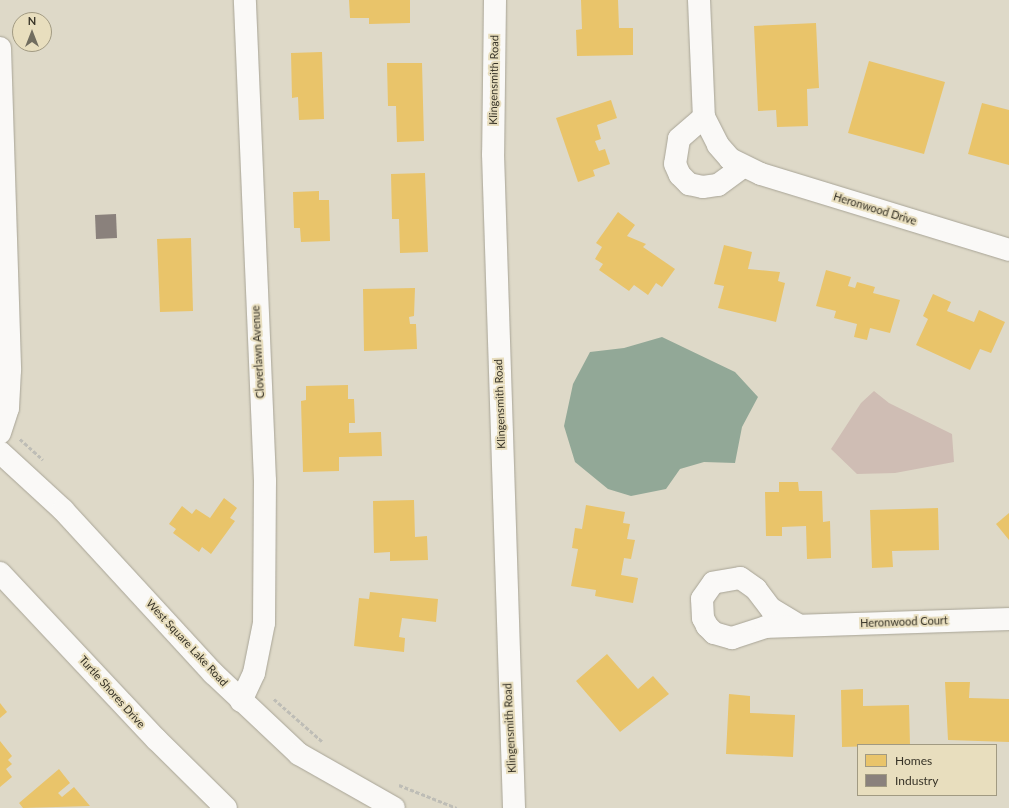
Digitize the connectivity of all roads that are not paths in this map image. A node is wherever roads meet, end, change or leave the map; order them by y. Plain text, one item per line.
1 (244, 0) edge
2 (495, 0) edge
3 (699, 0) edge
4 (0, 48) edge
5 (704, 117) junction
6 (741, 168) junction
7 (1009, 250) edge
8 (0, 433) edge
9 (0, 452) edge
10 (0, 573) edge
11 (1009, 619) edge
12 (798, 625) dead end
13 (241, 701) junction
14 (226, 808) edge
15 (394, 808) edge
16 (514, 808) edge

1 - 13 street, Cloverlawn Avenue
2 - 16 street, Klingensmith Road
3 - 5 street, Heronwood Drive
4 - 8 street
5 - 6 street, Heronwood Drive
5 - 6 street
6 - 7 street, Heronwood Drive
9 - 13 street, West Square Lake Road
10 - 14 street, Turtle Shores Drive
11 - 12 street, Heronwood Court
13 - 15 street, West Square Lake Road

